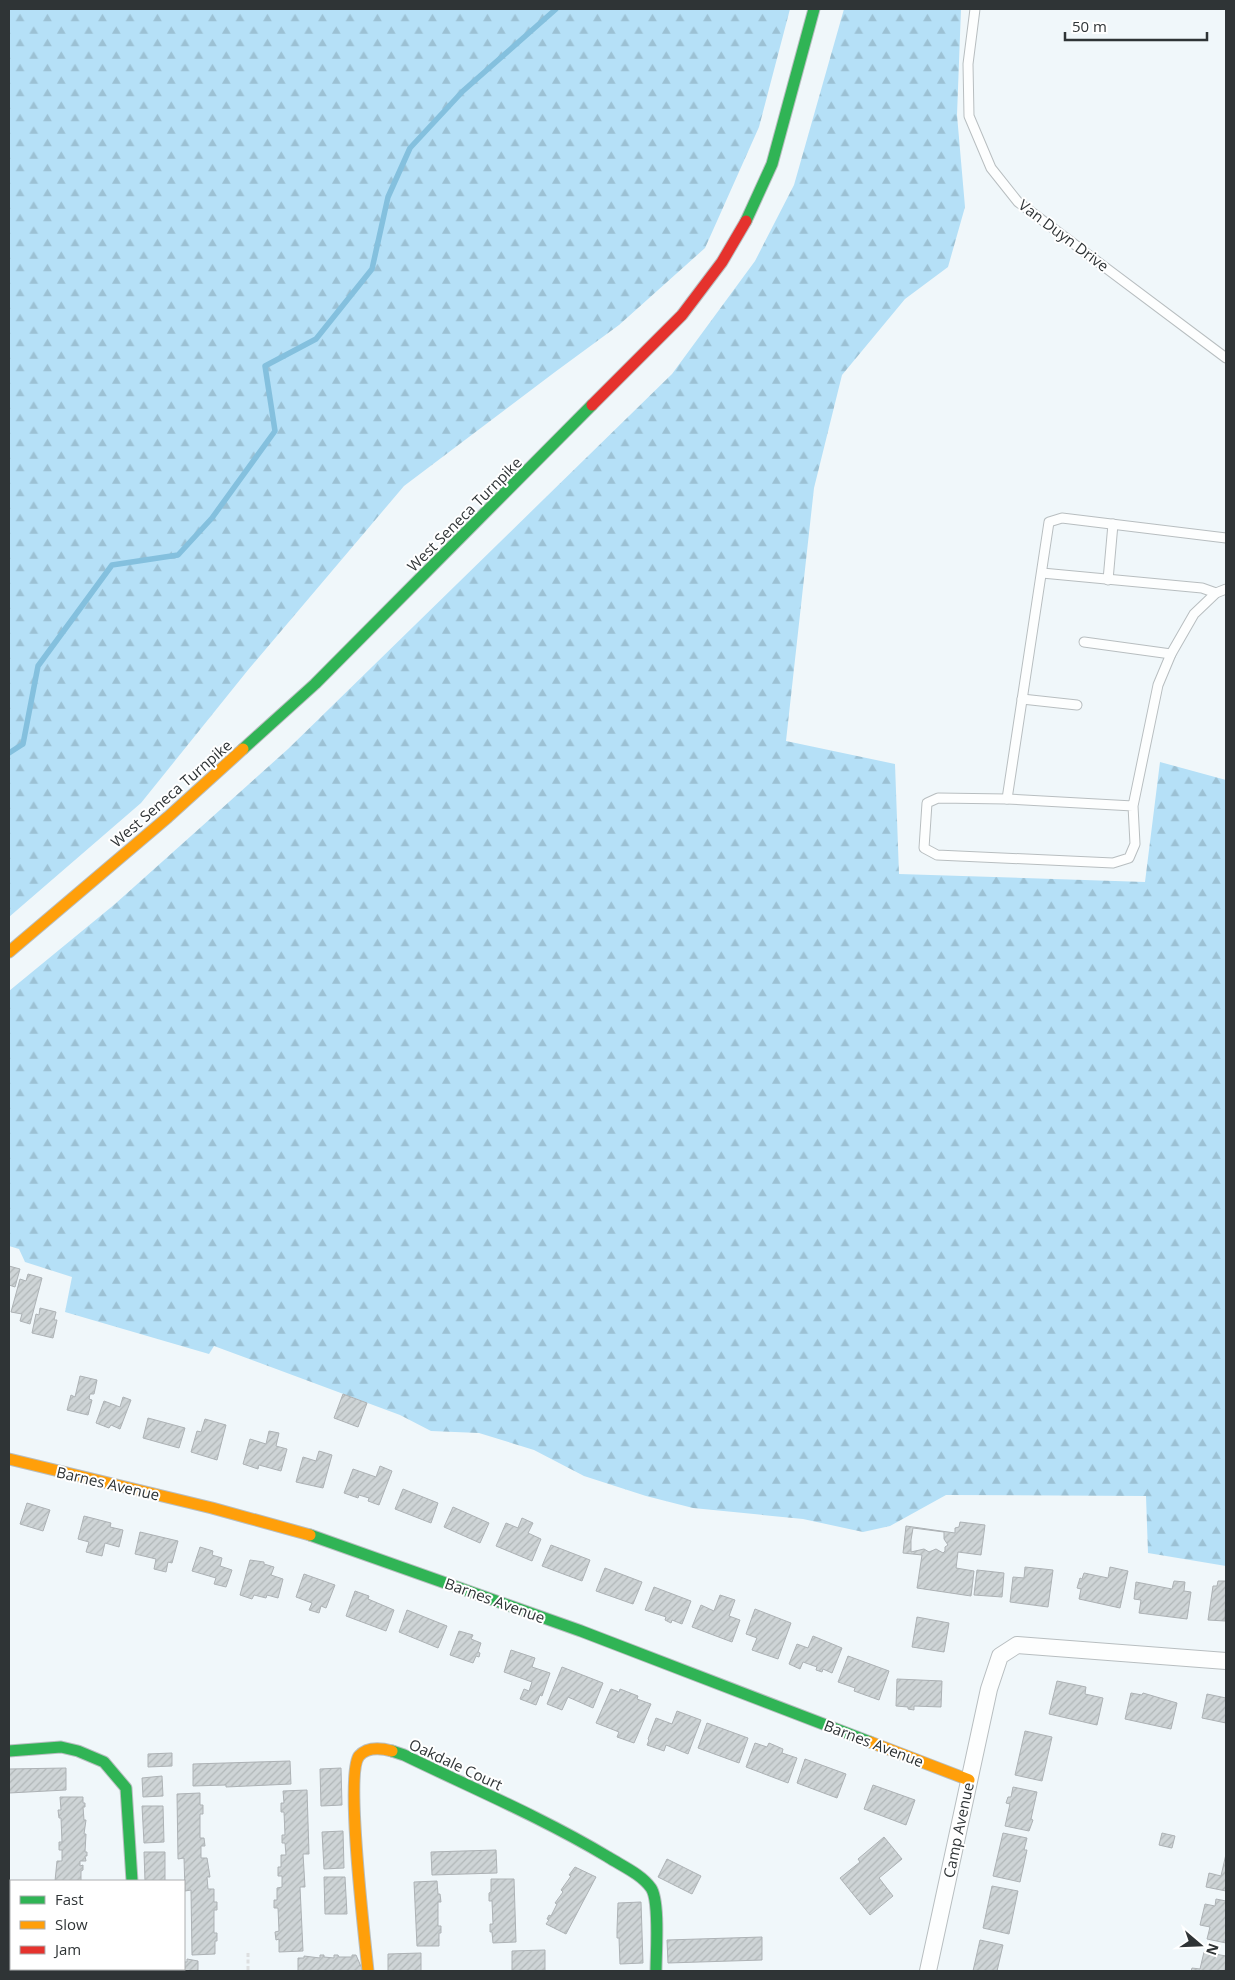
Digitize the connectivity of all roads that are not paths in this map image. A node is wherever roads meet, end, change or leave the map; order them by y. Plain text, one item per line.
1 (814, 9) edge
2 (975, 9) edge
3 (1226, 358) edge
4 (1113, 524) junction
5 (1226, 538) edge
6 (1042, 573) junction
7 (1108, 580) junction
8 (1226, 589) edge
9 (1216, 593) junction
10 (1084, 642) dead end
11 (1171, 654) junction
12 (1022, 699) junction
13 (1077, 705) dead end
14 (1007, 799) junction
15 (1133, 806) junction
16 (9, 952) edge
17 (9, 1459) edge
18 (1226, 1661) edge
19 (9, 1751) edge
20 (970, 1780) junction
21 (132, 1880) edge
22 (368, 1971) edge
23 (656, 1971) edge
24 (928, 1971) edge

1 - 16 street, West Seneca Turnpike
2 - 3 lane, Van Duyn Drive
4 - 5 lane
4 - 6 lane
4 - 7 lane
6 - 7 lane
6 - 12 lane
7 - 9 lane
8 - 9 lane
9 - 11 lane
10 - 11 lane
11 - 15 lane
12 - 13 lane
12 - 14 lane
14 - 15 lane
14 - 15 lane
17 - 20 street, Barnes Avenue
18 - 20 street, Camp Avenue
19 - 21 street
20 - 24 street, Camp Avenue
22 - 23 street, Oakdale Court

